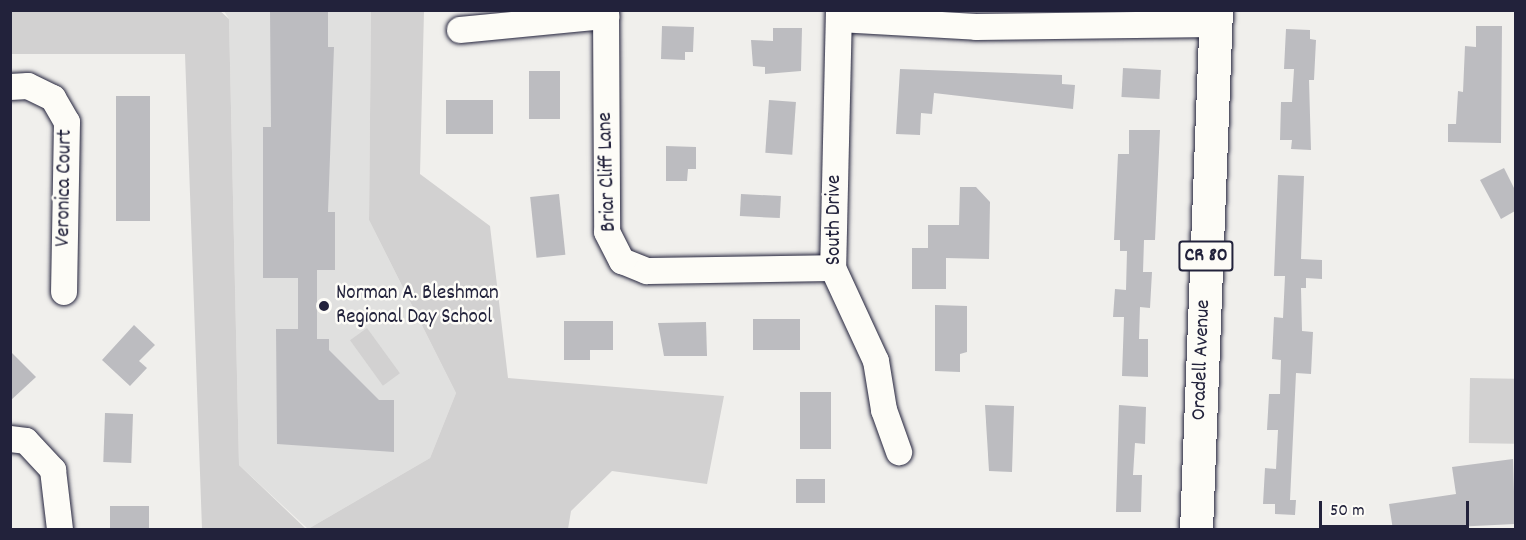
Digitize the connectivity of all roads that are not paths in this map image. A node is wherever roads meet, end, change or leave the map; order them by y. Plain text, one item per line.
1 (606, 13) edge
2 (839, 15) edge
3 (1216, 17) edge
4 (460, 30) dead end
5 (10, 87) edge
6 (832, 268) junction
7 (64, 292) dead end
8 (10, 439) edge
9 (899, 452) dead end
10 (60, 530) edge
11 (1196, 530) edge

1 - 4 street
1 - 6 street, Briar Cliff Lane
2 - 3 street
2 - 6 street, South Drive
3 - 11 main road, Oradell Avenue / CR 80
5 - 7 street, Veronica Court
6 - 9 street, South Drive
8 - 10 street

